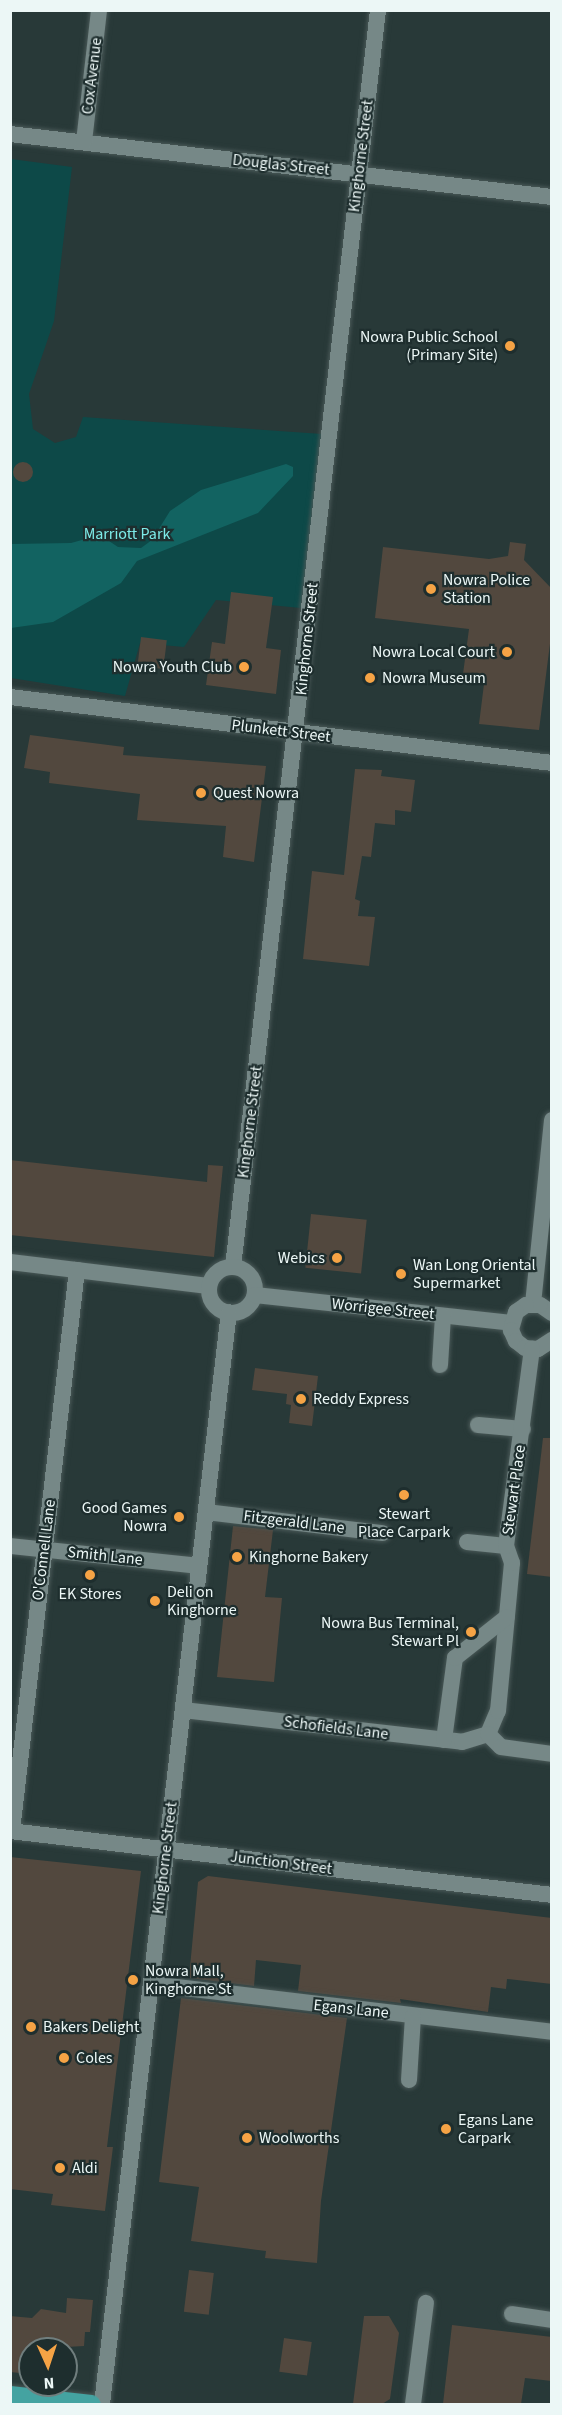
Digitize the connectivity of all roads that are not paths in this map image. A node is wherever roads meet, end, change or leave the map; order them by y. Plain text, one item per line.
1 (99, 10) edge
2 (378, 10) edge
3 (10, 134) edge
4 (84, 142) junction
5 (359, 173) junction
6 (552, 197) edge
7 (10, 697) edge
8 (296, 733) junction
9 (552, 763) edge
10 (552, 1120) edge
11 (10, 1262) edge
12 (233, 1267) junction
13 (77, 1270) junction
14 (210, 1286) junction
15 (255, 1295) junction
16 (533, 1304) junction
17 (229, 1312) junction
18 (552, 1314) edge
19 (443, 1316) junction
20 (511, 1323) junction
21 (552, 1340) edge
22 (532, 1349) junction
23 (440, 1365) dead end
24 (478, 1425) dead end
25 (522, 1429) junction
26 (206, 1512) junction
27 (383, 1533) dead end
28 (466, 1542) dead end
29 (10, 1546) edge
30 (506, 1546) junction
31 (44, 1550) junction
32 (199, 1566) junction
33 (507, 1617) junction
34 (183, 1710) junction
35 (488, 1734) junction
36 (444, 1740) junction
37 (552, 1754) edge
38 (11, 1831) edge
39 (166, 1849) junction
40 (552, 1895) edge
41 (151, 1984) junction
42 (413, 2016) junction
43 (552, 2032) edge
44 (409, 2080) dead end
45 (426, 2303) dead end
46 (512, 2314) dead end
47 (552, 2320) edge
48 (10, 2395) edge
49 (92, 2404) edge
50 (102, 2404) edge
51 (413, 2404) edge

1 - 4 street, Cox Avenue
2 - 5 street, Kinghorne Street
3 - 4 street, Douglas Street
4 - 5 street, Douglas Street
5 - 6 street, Douglas Street
5 - 8 street, Kinghorne Street
7 - 8 street, Plunkett Street
8 - 9 street, Plunkett Street
8 - 12 street, Kinghorne Street
10 - 16 street
11 - 13 street
12 - 14 street
12 - 15 street
13 - 14 street
13 - 31 street, O'Connell Lane
14 - 17 street
15 - 17 street
15 - 19 street, Worrigee Street
16 - 18 street
16 - 20 street
17 - 26 street, Kinghorne Street
19 - 20 street, Worrigee Street
19 - 23 street
20 - 22 street
21 - 22 street
22 - 25 street, Stewart Place
24 - 25 street
25 - 30 street, Stewart Place
26 - 27 street, Fitzgerald Lane
26 - 32 street, Kinghorne Street
28 - 30 street
29 - 31 street, Smith Lane
30 - 33 street, Stewart Place
31 - 32 street, Smith Lane
31 - 38 street, O'Connell Lane
32 - 34 street, Kinghorne Street
33 - 35 street, Stewart Place
33 - 36 street
34 - 36 street, Schofields Lane
34 - 39 street, Kinghorne Street
35 - 36 street, Schofields Lane
35 - 37 street
38 - 39 street, Junction Street
39 - 40 street, Junction Street
39 - 41 street, Kinghorne Street
41 - 42 street, Egans Lane
41 - 50 street, Kinghorne Street
42 - 43 street, Egans Lane
42 - 44 street
45 - 51 street
46 - 47 street
48 - 49 main road

